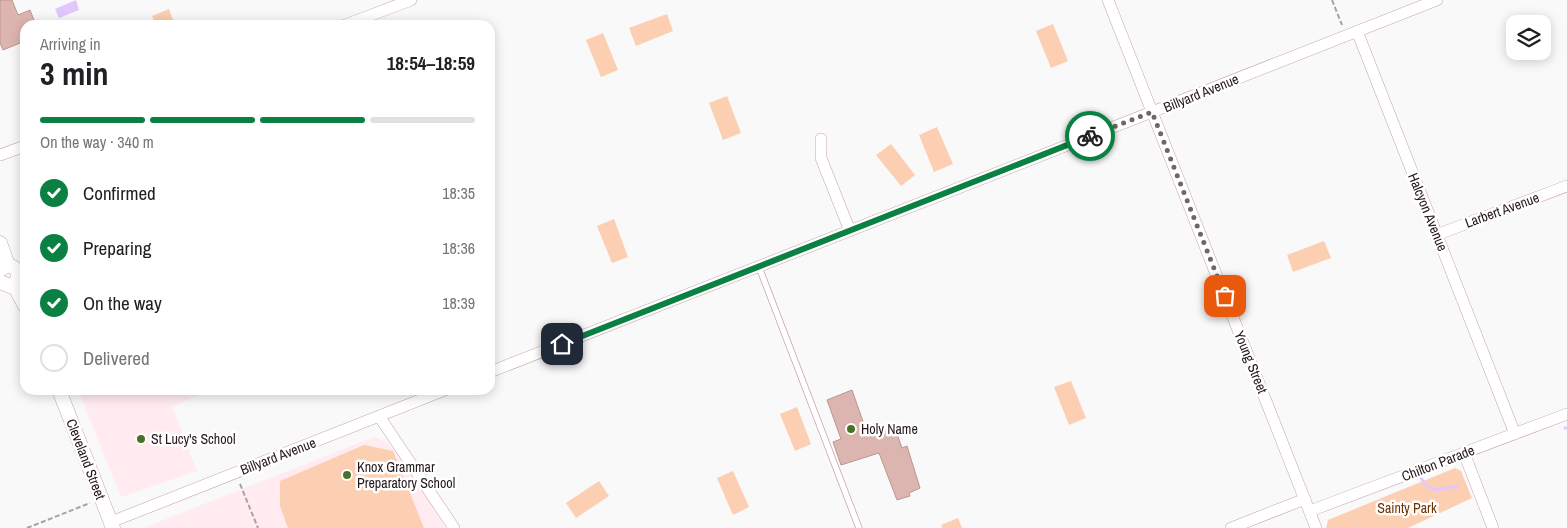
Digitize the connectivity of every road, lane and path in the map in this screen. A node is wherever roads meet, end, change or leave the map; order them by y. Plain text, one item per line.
1 (411, 0) edge
2 (1108, 0) edge
3 (1332, 0) edge
4 (1437, 0) edge
5 (358, 20) edge
6 (1356, 32) junction
7 (1152, 112) junction
8 (821, 139) dead end
9 (20, 148) edge
10 (0, 155) edge
11 (1567, 186) edge
12 (850, 231) junction
13 (1436, 235) junction
14 (0, 243) edge
15 (759, 267) junction
16 (4, 268) edge
17 (7, 284) edge
18 (20, 300) edge
19 (495, 370) edge
20 (61, 395) edge
21 (432, 395) edge
22 (1567, 414) edge
23 (379, 416) junction
24 (1515, 434) junction
25 (1464, 453) junction
26 (243, 490) dead end
27 (1305, 499) junction
28 (92, 502) dead end
29 (1310, 511) junction
30 (112, 525) edge
31 (27, 528) edge
32 (258, 528) edge
33 (454, 528) edge
34 (859, 528) edge
35 (1231, 528) edge
36 (1316, 528) edge
37 (1493, 528) edge

1 - 5 street
2 - 7 street, Young Street
3 - 6 path
4 - 6 street, Billyard Avenue
6 - 7 street, Billyard Avenue
6 - 13 street, Halcyon Avenue
7 - 12 street, Billyard Avenue
7 - 27 street, Young Street
8 - 12 street
9 - 10 street
11 - 13 street, Larbert Avenue
12 - 15 street, Billyard Avenue
13 - 24 street, Halcyon Avenue
14 - 16 street
15 - 19 street, Billyard Avenue
15 - 34 lane
16 - 17 street
17 - 18 street
20 - 30 street, Cleveland Street
21 - 23 street, Billyard Avenue
22 - 24 street, Chilton Parade
23 - 30 street, Billyard Avenue
23 - 33 street
24 - 25 street, Chilton Parade
25 - 29 street, Chilton Parade
25 - 37 street
26 - 32 path
27 - 29 street, Young Street
27 - 35 street
28 - 31 path
29 - 36 street, Young Street

